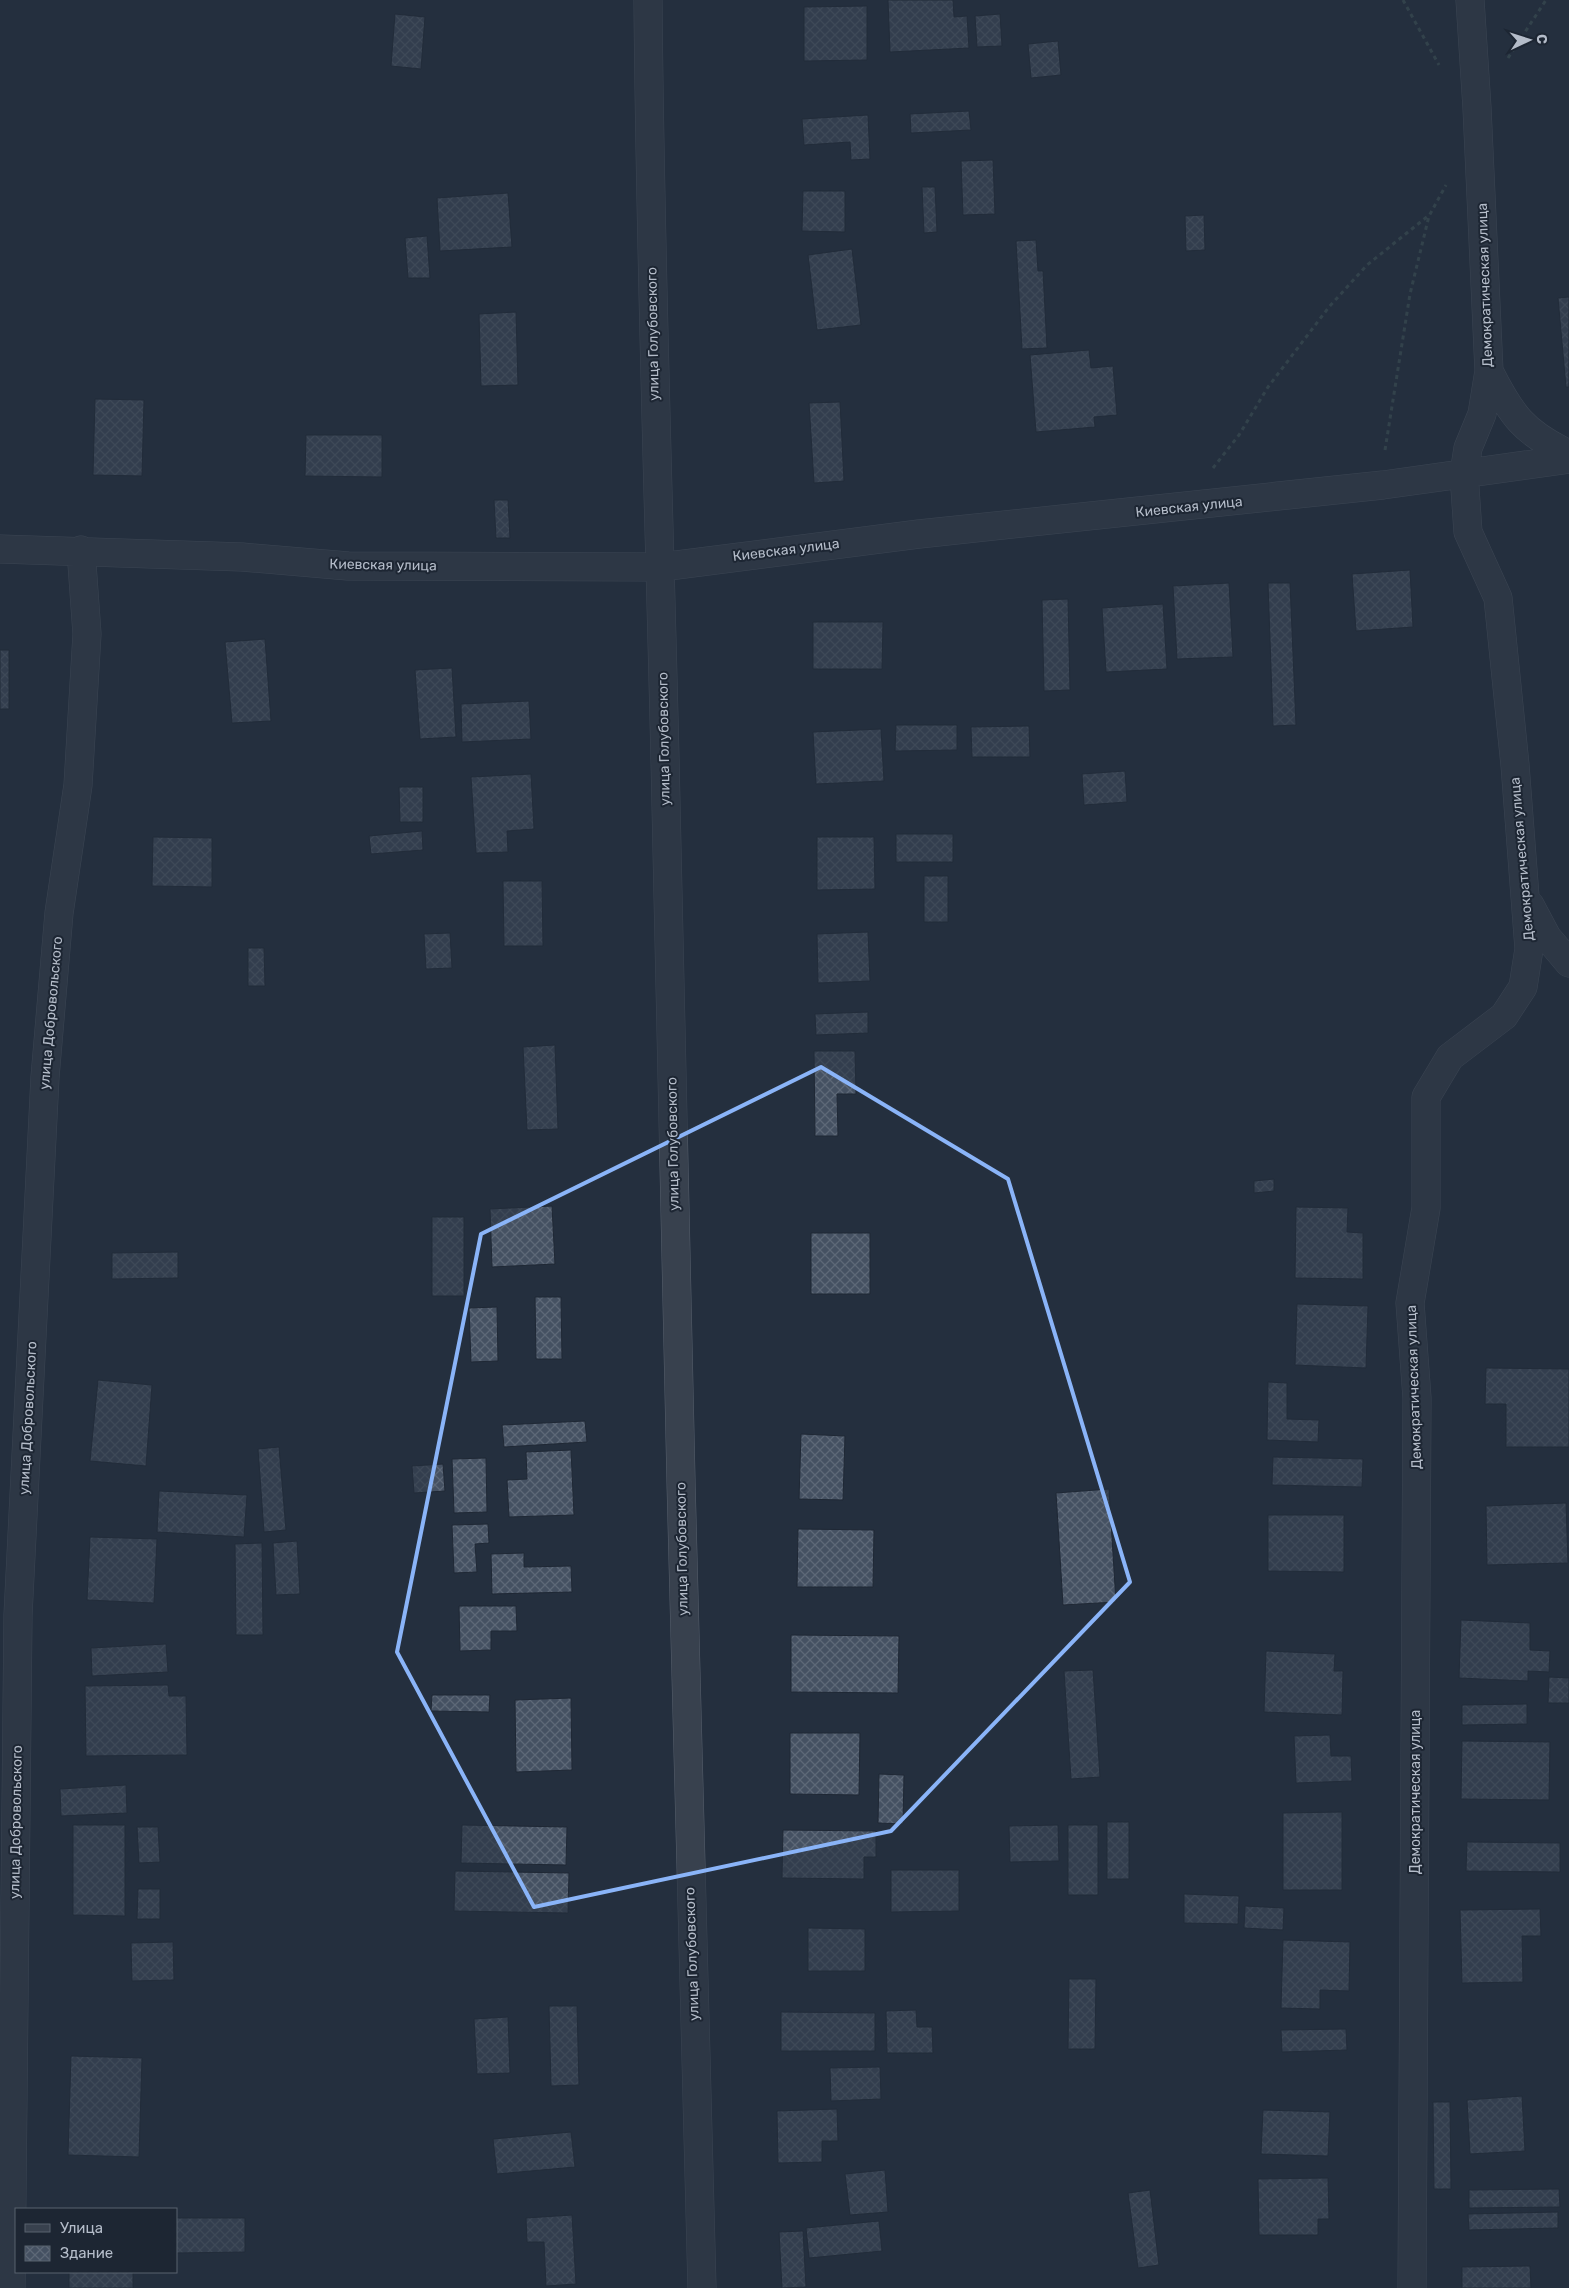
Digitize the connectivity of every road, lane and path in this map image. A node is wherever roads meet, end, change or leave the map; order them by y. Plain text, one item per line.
1 (648, 0) edge
2 (1403, 0) edge
3 (1470, 0) edge
4 (1546, 0) edge
5 (1478, 108) junction
6 (1448, 182) dead end
7 (1429, 216) junction
8 (1489, 371) junction
9 (1569, 454) edge
10 (1569, 459) edge
11 (1464, 474) junction
12 (1383, 485) junction
13 (1182, 508) junction
14 (0, 549) edge
15 (81, 550) junction
16 (660, 567) junction
17 (1526, 894) junction
18 (1569, 963) edge
19 (11, 2288) edge
20 (702, 2288) edge
21 (1412, 2288) edge

1 - 16 street, улица Голубовского
2 - 5 path
3 - 5 street, Демократическая улица
4 - 5 path
5 - 8 street, Демократическая улица
6 - 7 path
7 - 12 path
7 - 13 path
8 - 9 street
8 - 11 street, Демократическая улица
10 - 11 street, Киевская улица
11 - 12 street, Киевская улица
11 - 17 street, Демократическая улица
12 - 13 street, Киевская улица
13 - 16 street, Киевская улица
14 - 15 street, Киевская улица
15 - 16 street, Киевская улица
15 - 19 street, улица Добровольского
16 - 20 street, улица Голубовского
17 - 18 street
17 - 21 street, Демократическая улица

